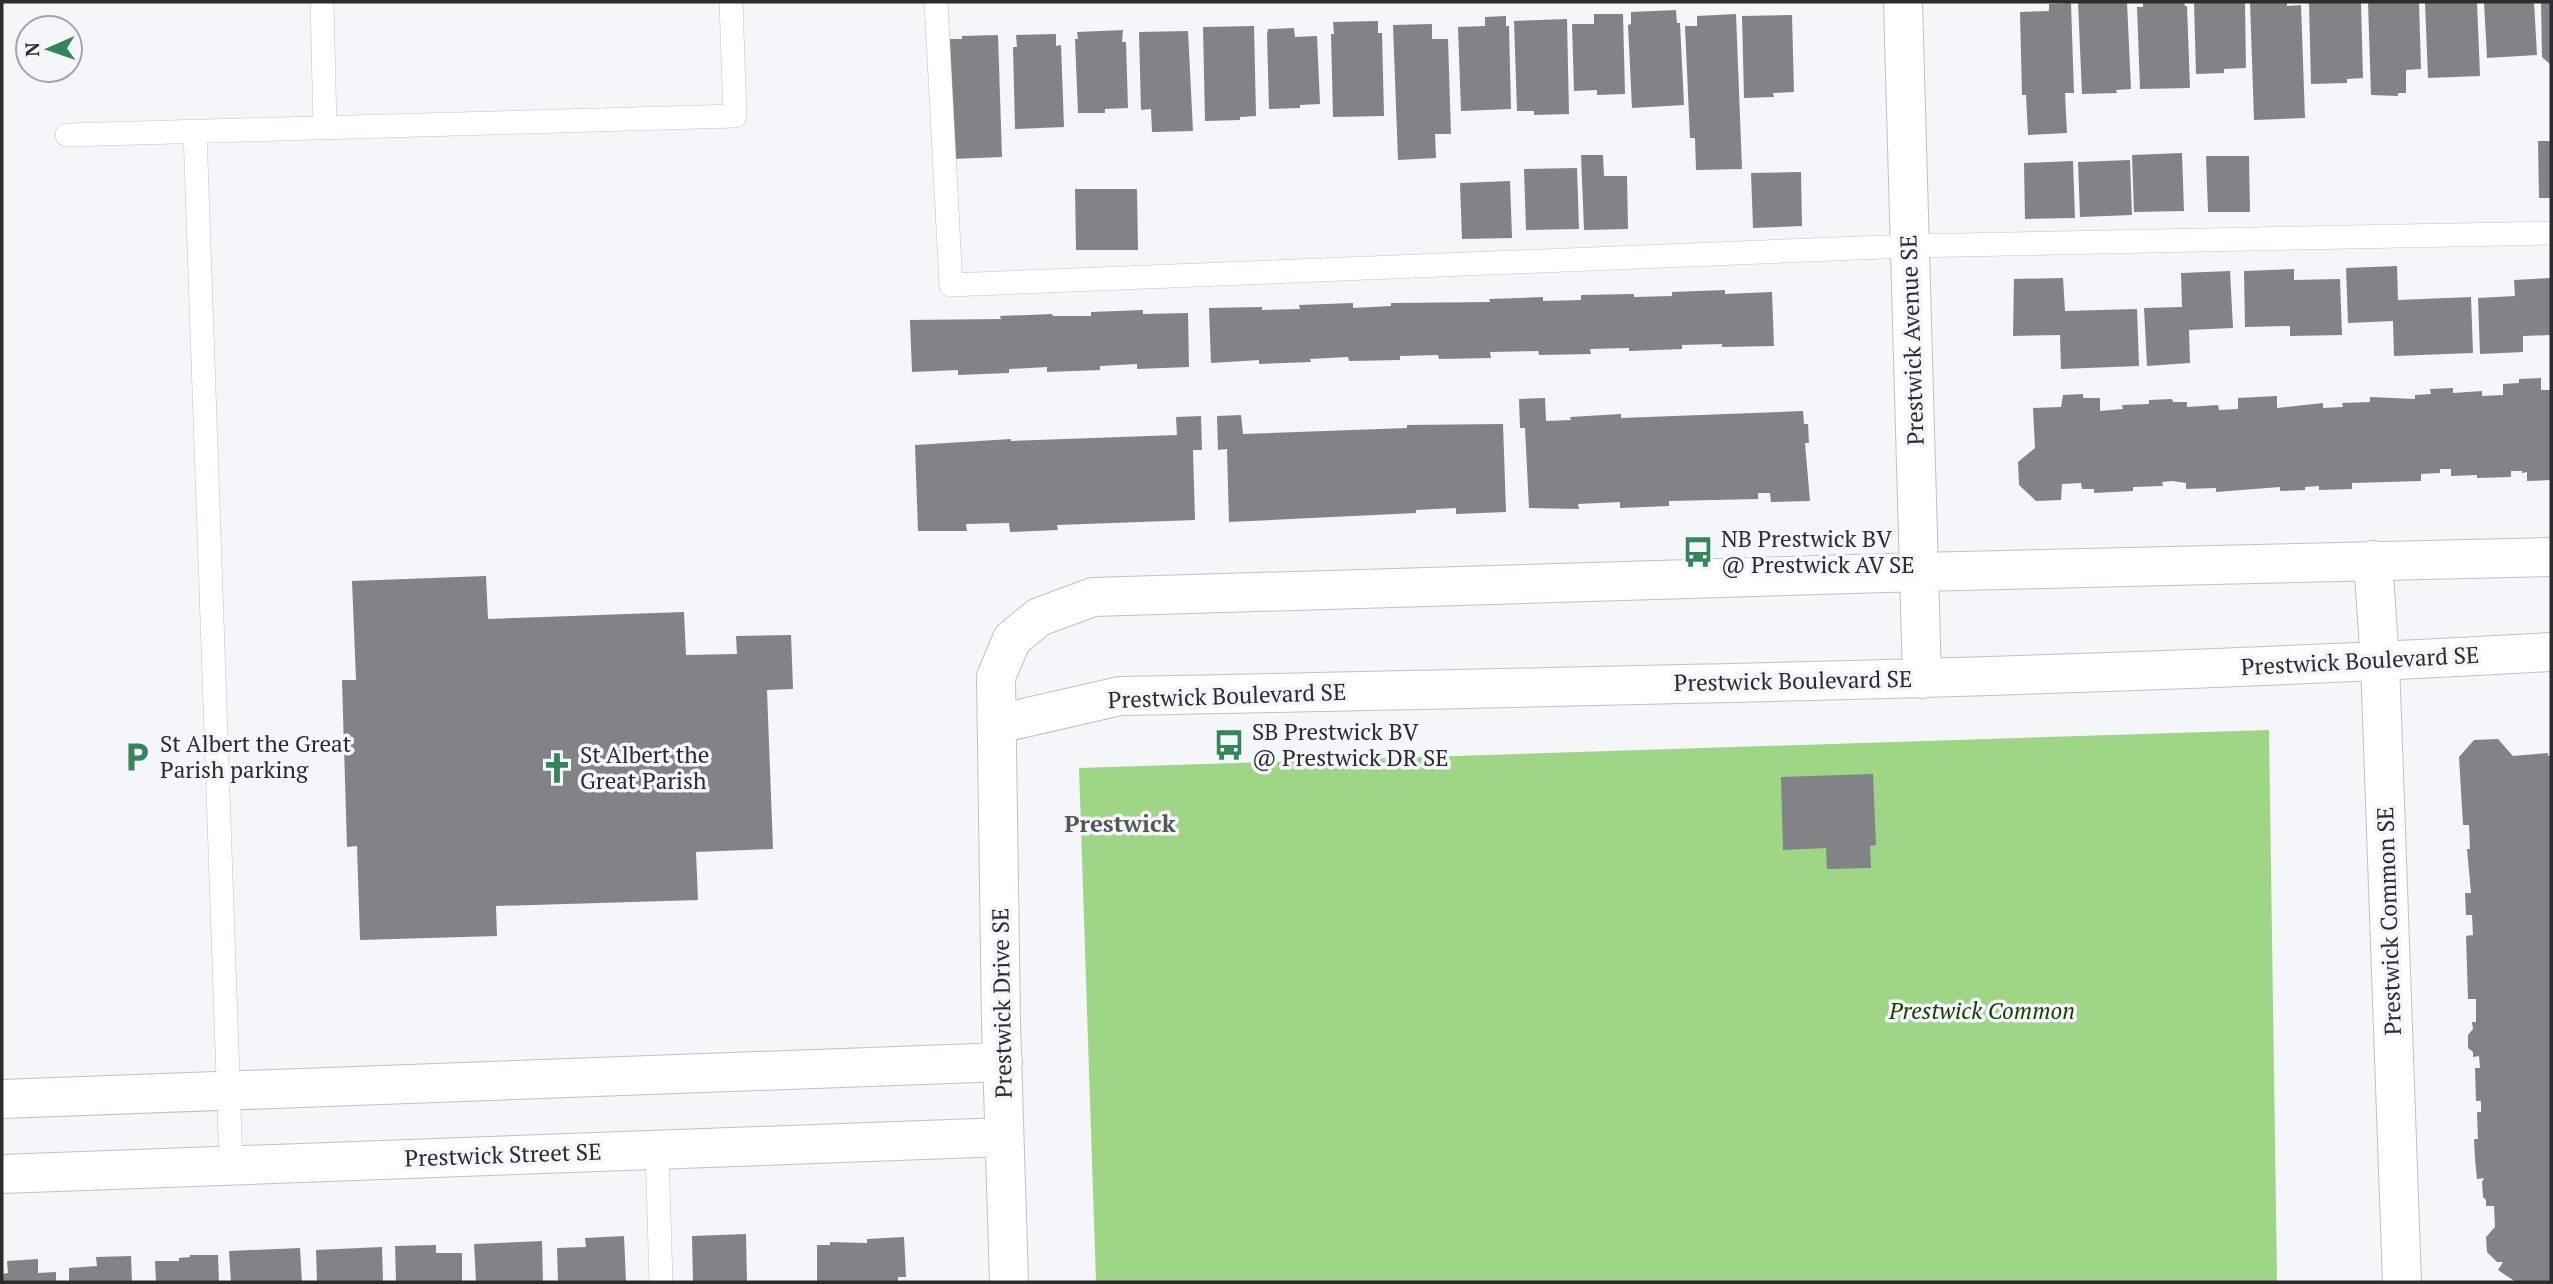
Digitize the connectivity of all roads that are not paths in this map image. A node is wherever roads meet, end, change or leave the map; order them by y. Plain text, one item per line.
1 (322, 2) edge
2 (732, 2) edge
3 (936, 2) edge
4 (1903, 2) edge
5 (325, 128) junction
6 (195, 131) junction
7 (67, 135) dead end
8 (2551, 233) edge
9 (1909, 246) junction
10 (2551, 557) edge
11 (2373, 561) junction
12 (1919, 572) junction
13 (2551, 652) edge
14 (2379, 662) junction
15 (1922, 679) junction
16 (998, 724) junction
17 (1003, 1062) junction
18 (229, 1091) junction
19 (2, 1099) edge
20 (1004, 1137) junction
21 (657, 1150) junction
22 (231, 1165) junction
23 (2, 1174) edge
24 (661, 1282) edge
25 (1009, 1282) edge
26 (2402, 1282) edge

1 - 5 lane
2 - 5 lane
3 - 9 lane
4 - 9 street, Prestwick Avenue SE
5 - 6 lane
6 - 7 lane
6 - 18 lane
8 - 9 lane
9 - 12 street, Prestwick Avenue SE
10 - 11 street
11 - 12 street
11 - 14 street, Prestwick Common SE
12 - 15 street, Prestwick Avenue SE
12 - 16 street
13 - 14 street, Prestwick Boulevard SE
14 - 15 street, Prestwick Boulevard SE
14 - 26 street, Prestwick Common SE
15 - 16 street, Prestwick Boulevard SE
16 - 17 street, Prestwick Drive SE
17 - 18 street
17 - 20 street, Prestwick Drive SE
18 - 19 street
18 - 22 lane
20 - 21 street, Prestwick Street SE
20 - 25 street, Prestwick Drive SE
21 - 22 street, Prestwick Street SE
21 - 24 lane
22 - 23 street, Prestwick Street SE

